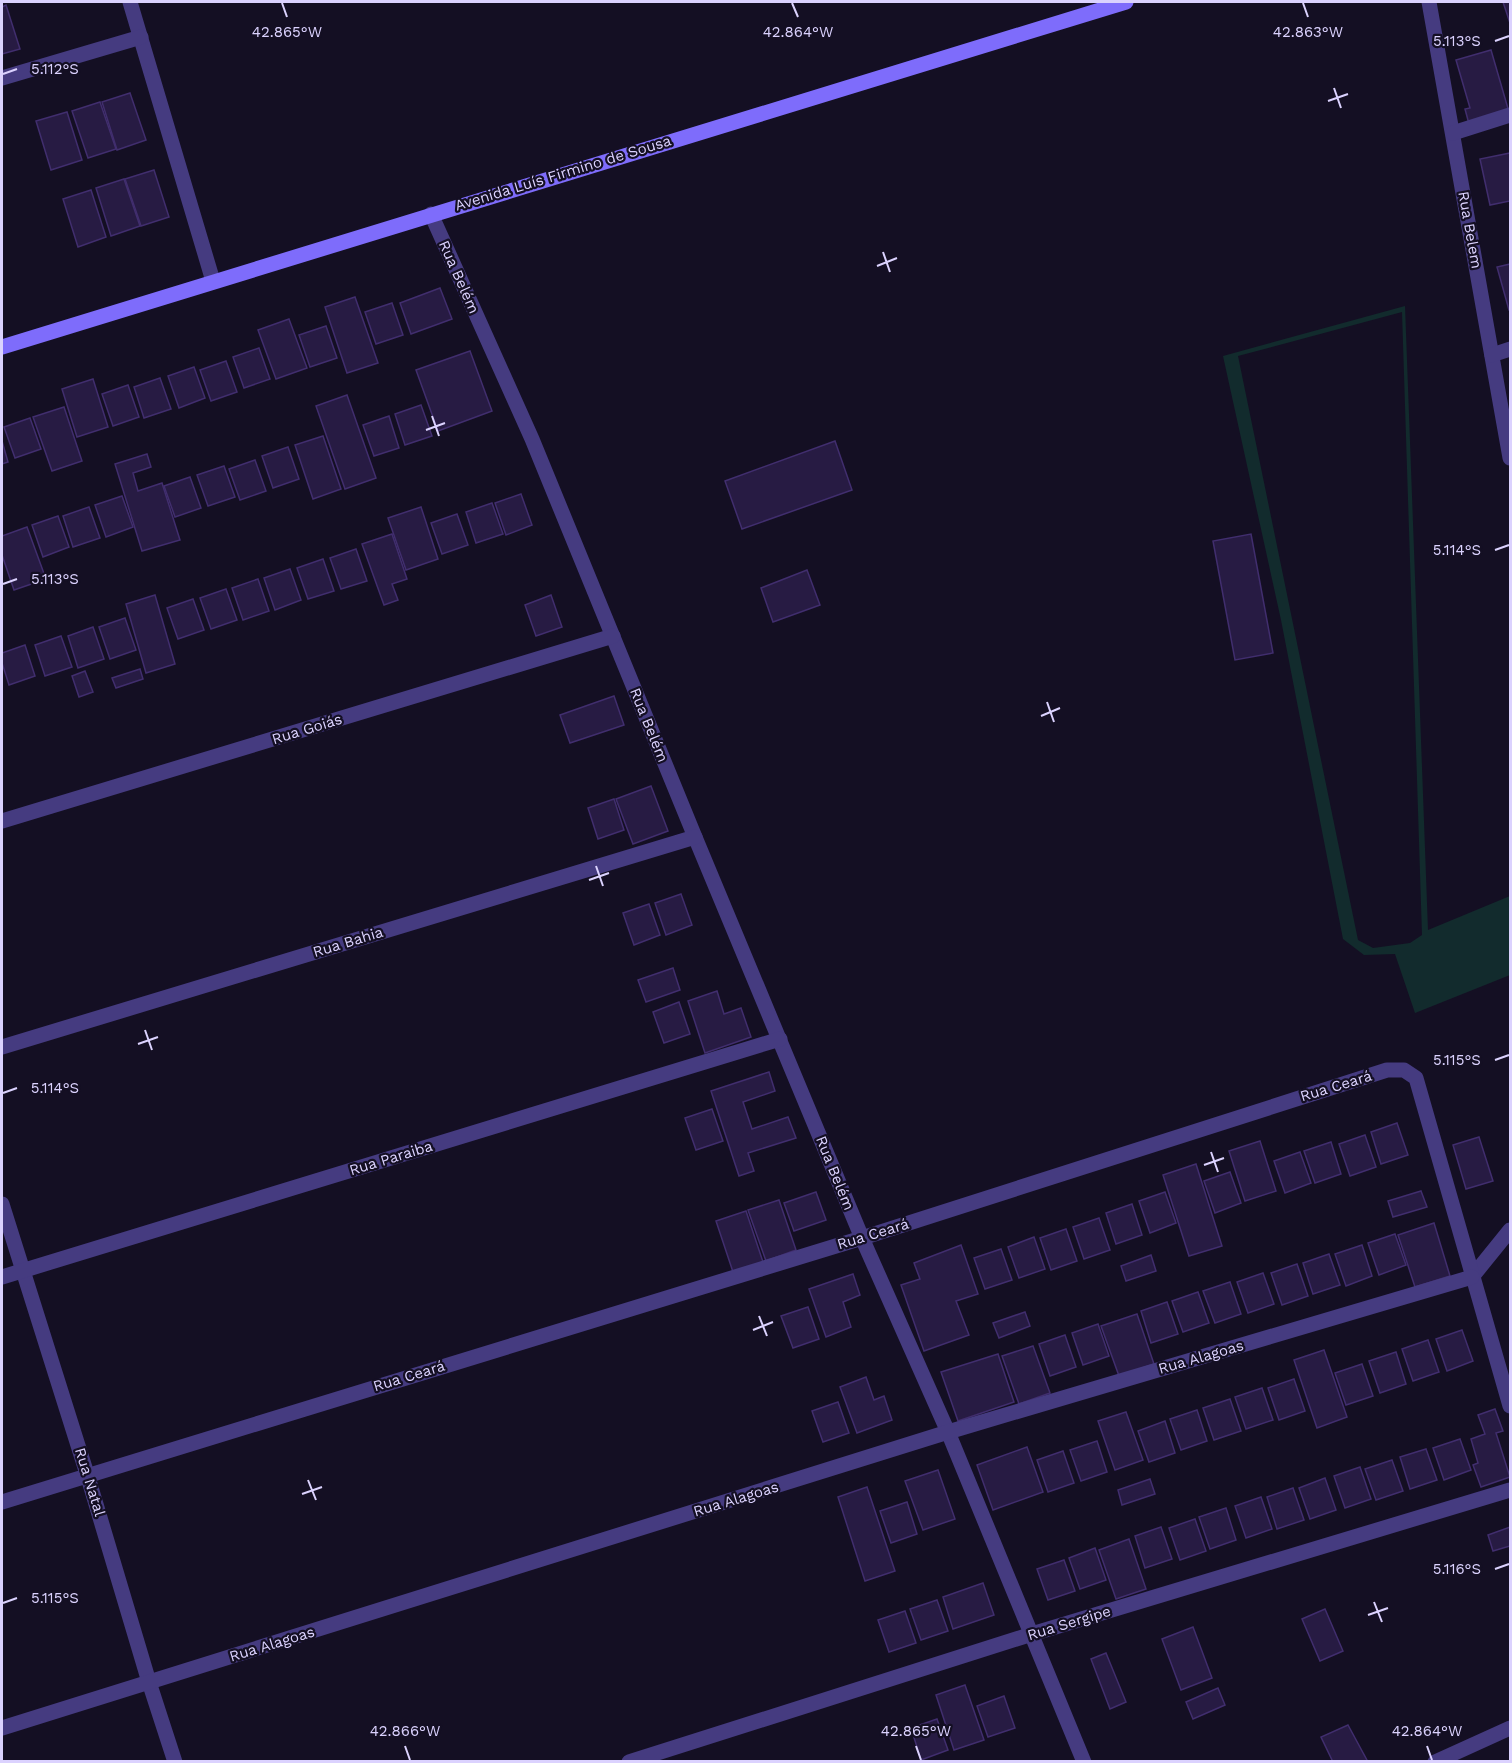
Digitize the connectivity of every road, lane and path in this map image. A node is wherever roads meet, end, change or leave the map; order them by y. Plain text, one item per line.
1 (130, 2) edge
2 (1126, 2) edge
3 (1429, 2) edge
4 (141, 37) junction
5 (2, 78) edge
6 (1510, 115) edge
7 (1453, 133) junction
8 (431, 213) junction
9 (213, 281) junction
10 (2, 347) edge
11 (1510, 349) edge
12 (1492, 355) junction
13 (1510, 458) edge
14 (613, 636) junction
15 (2, 821) edge
16 (694, 837) junction
17 (780, 1039) junction
18 (2, 1047) edge
19 (2, 1204) edge
20 (1510, 1230) edge
21 (862, 1238) junction
22 (23, 1271) junction
23 (2, 1277) edge
24 (1472, 1277) junction
25 (1510, 1406) edge
26 (948, 1432) junction
27 (87, 1474) junction
28 (1510, 1490) edge
29 (2, 1502) edge
30 (1032, 1634) junction
31 (149, 1683) junction
32 (2, 1728) edge
33 (1510, 1728) edge
34 (175, 1761) edge
35 (629, 1761) edge
36 (1084, 1761) edge
37 (1435, 1761) edge

1 - 4 street
2 - 8 main road, Avenida Luís Firmino de Sousa
3 - 7 street, Rua Belem
4 - 5 street
4 - 9 street
6 - 7 street
7 - 12 street, Rua Belem
8 - 9 main road, Avenida Luís Firmino de Sousa
8 - 14 street, Rua Belém
9 - 10 main road, Avenida Luís Firmino de Sousa
11 - 12 street
12 - 13 street, Rua Belem
14 - 15 street, Rua Goiás
14 - 16 street, Rua Belém
16 - 17 street, Rua Belém
16 - 18 street, Rua Bahia
17 - 21 street, Rua Belém
17 - 22 street, Rua Paraiba
19 - 22 street, Rua Natal
20 - 24 street
21 - 24 street, Rua Ceará
21 - 26 street, Rua Belém
21 - 27 street, Rua Ceará
22 - 23 street, Rua Paraiba
22 - 27 street, Rua Natal
24 - 25 street, Rua Ceará
24 - 26 street, Rua Alagoas
26 - 30 street, Rua Belém
26 - 31 street, Rua Alagoas
27 - 29 street, Rua Ceará
27 - 31 street, Rua Natal
28 - 30 street, Rua Sergipe
30 - 35 street, Rua Sergipe
30 - 36 street, Rua Belém
31 - 32 street, Rua Alagoas
31 - 34 street, Rua Natal
33 - 37 street

